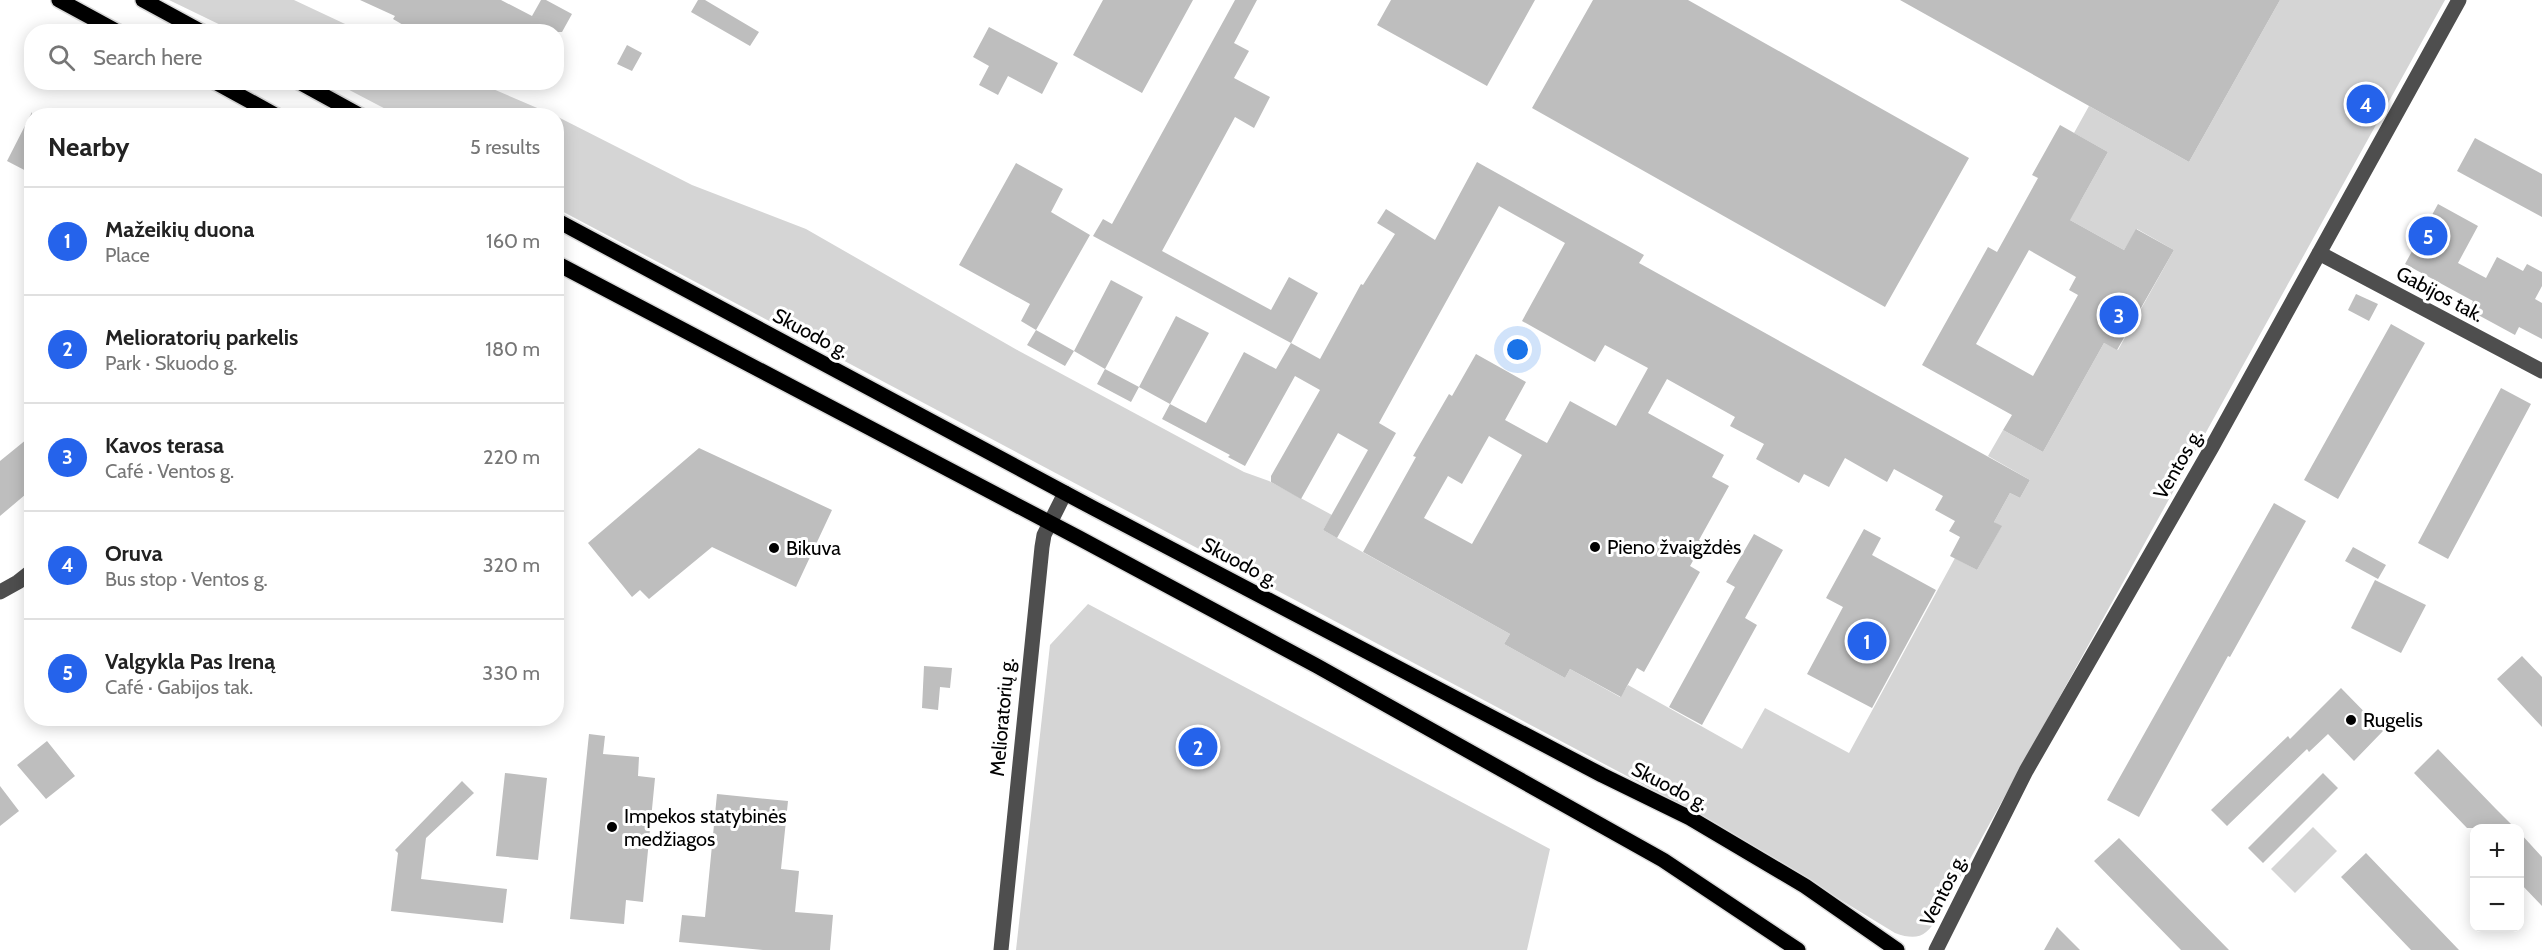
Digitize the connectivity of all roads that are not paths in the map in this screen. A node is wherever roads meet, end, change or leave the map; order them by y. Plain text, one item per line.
1 (59, 0) edge
2 (143, 0) edge
3 (2459, 0) edge
4 (103, 24) edge
5 (187, 24) edge
6 (229, 90) edge
7 (314, 90) edge
8 (262, 108) edge
9 (346, 108) edge
10 (564, 224) edge
11 (2319, 253) junction
12 (564, 267) edge
13 (2542, 371) edge
14 (1065, 493) junction
15 (1050, 523) junction
16 (24, 577) edge
17 (0, 592) edge
18 (1001, 950) edge
19 (1798, 950) edge
20 (1897, 950) edge
21 (1936, 950) edge

1 - 4 main road
2 - 5 main road
3 - 11 street, Ventos g.
6 - 8 main road
7 - 9 main road
10 - 14 main road, Skuodo g.
11 - 13 street, Gabijos tak.
11 - 21 street, Ventos g.
12 - 15 main road
14 - 15 street, Melioratorių g.
14 - 20 main road, Skuodo g.
15 - 18 street, Melioratorių g.
15 - 19 main road
16 - 17 street

